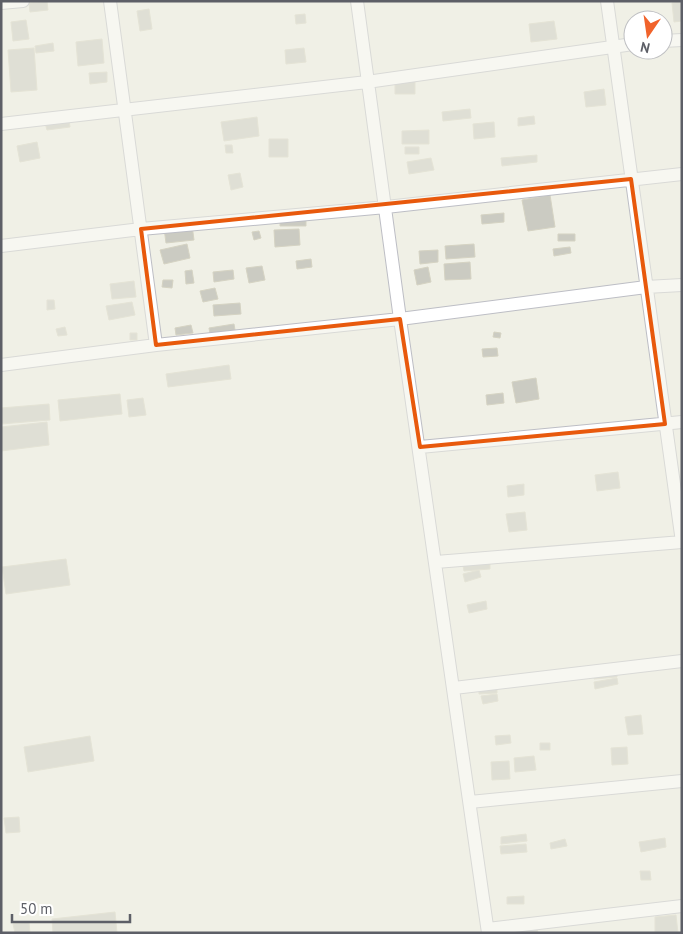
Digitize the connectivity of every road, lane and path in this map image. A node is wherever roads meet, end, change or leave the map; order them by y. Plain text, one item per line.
1 (23, 1) edge
2 (110, 1) edge
3 (357, 1) edge
4 (607, 1) edge
5 (1, 3) edge
6 (623, 45) edge
7 (613, 46) junction
8 (367, 82) junction
9 (125, 111) junction
10 (1, 124) edge
11 (682, 174) edge
12 (631, 179) junction
13 (386, 206) junction
14 (141, 229) junction
15 (1, 246) edge
16 (682, 285) edge
17 (646, 287) junction
18 (400, 319) junction
19 (156, 346) junction
20 (1, 365) edge
21 (682, 422) edge
22 (665, 424) junction
23 (420, 446) junction
24 (682, 542) edge
25 (436, 562) junction
26 (682, 660) edge
27 (454, 688) junction
28 (682, 781) edge
29 (470, 802) junction
30 (682, 906) edge
31 (488, 931) edge

1 - 5 street
2 - 9 street
3 - 8 street
4 - 7 street
6 - 7 street
7 - 8 street
7 - 12 street
8 - 9 street
8 - 13 street
9 - 10 street
9 - 14 street
11 - 12 street
12 - 13 street
12 - 17 street
13 - 14 street
13 - 18 street
14 - 15 street
14 - 19 street
16 - 17 street
17 - 18 street
17 - 22 street
18 - 19 street
18 - 23 street
19 - 20 street
21 - 22 street
22 - 23 street
22 - 24 street
23 - 25 street
24 - 25 street
25 - 27 street
26 - 27 street
27 - 29 street
28 - 29 street
29 - 31 street
30 - 31 street

